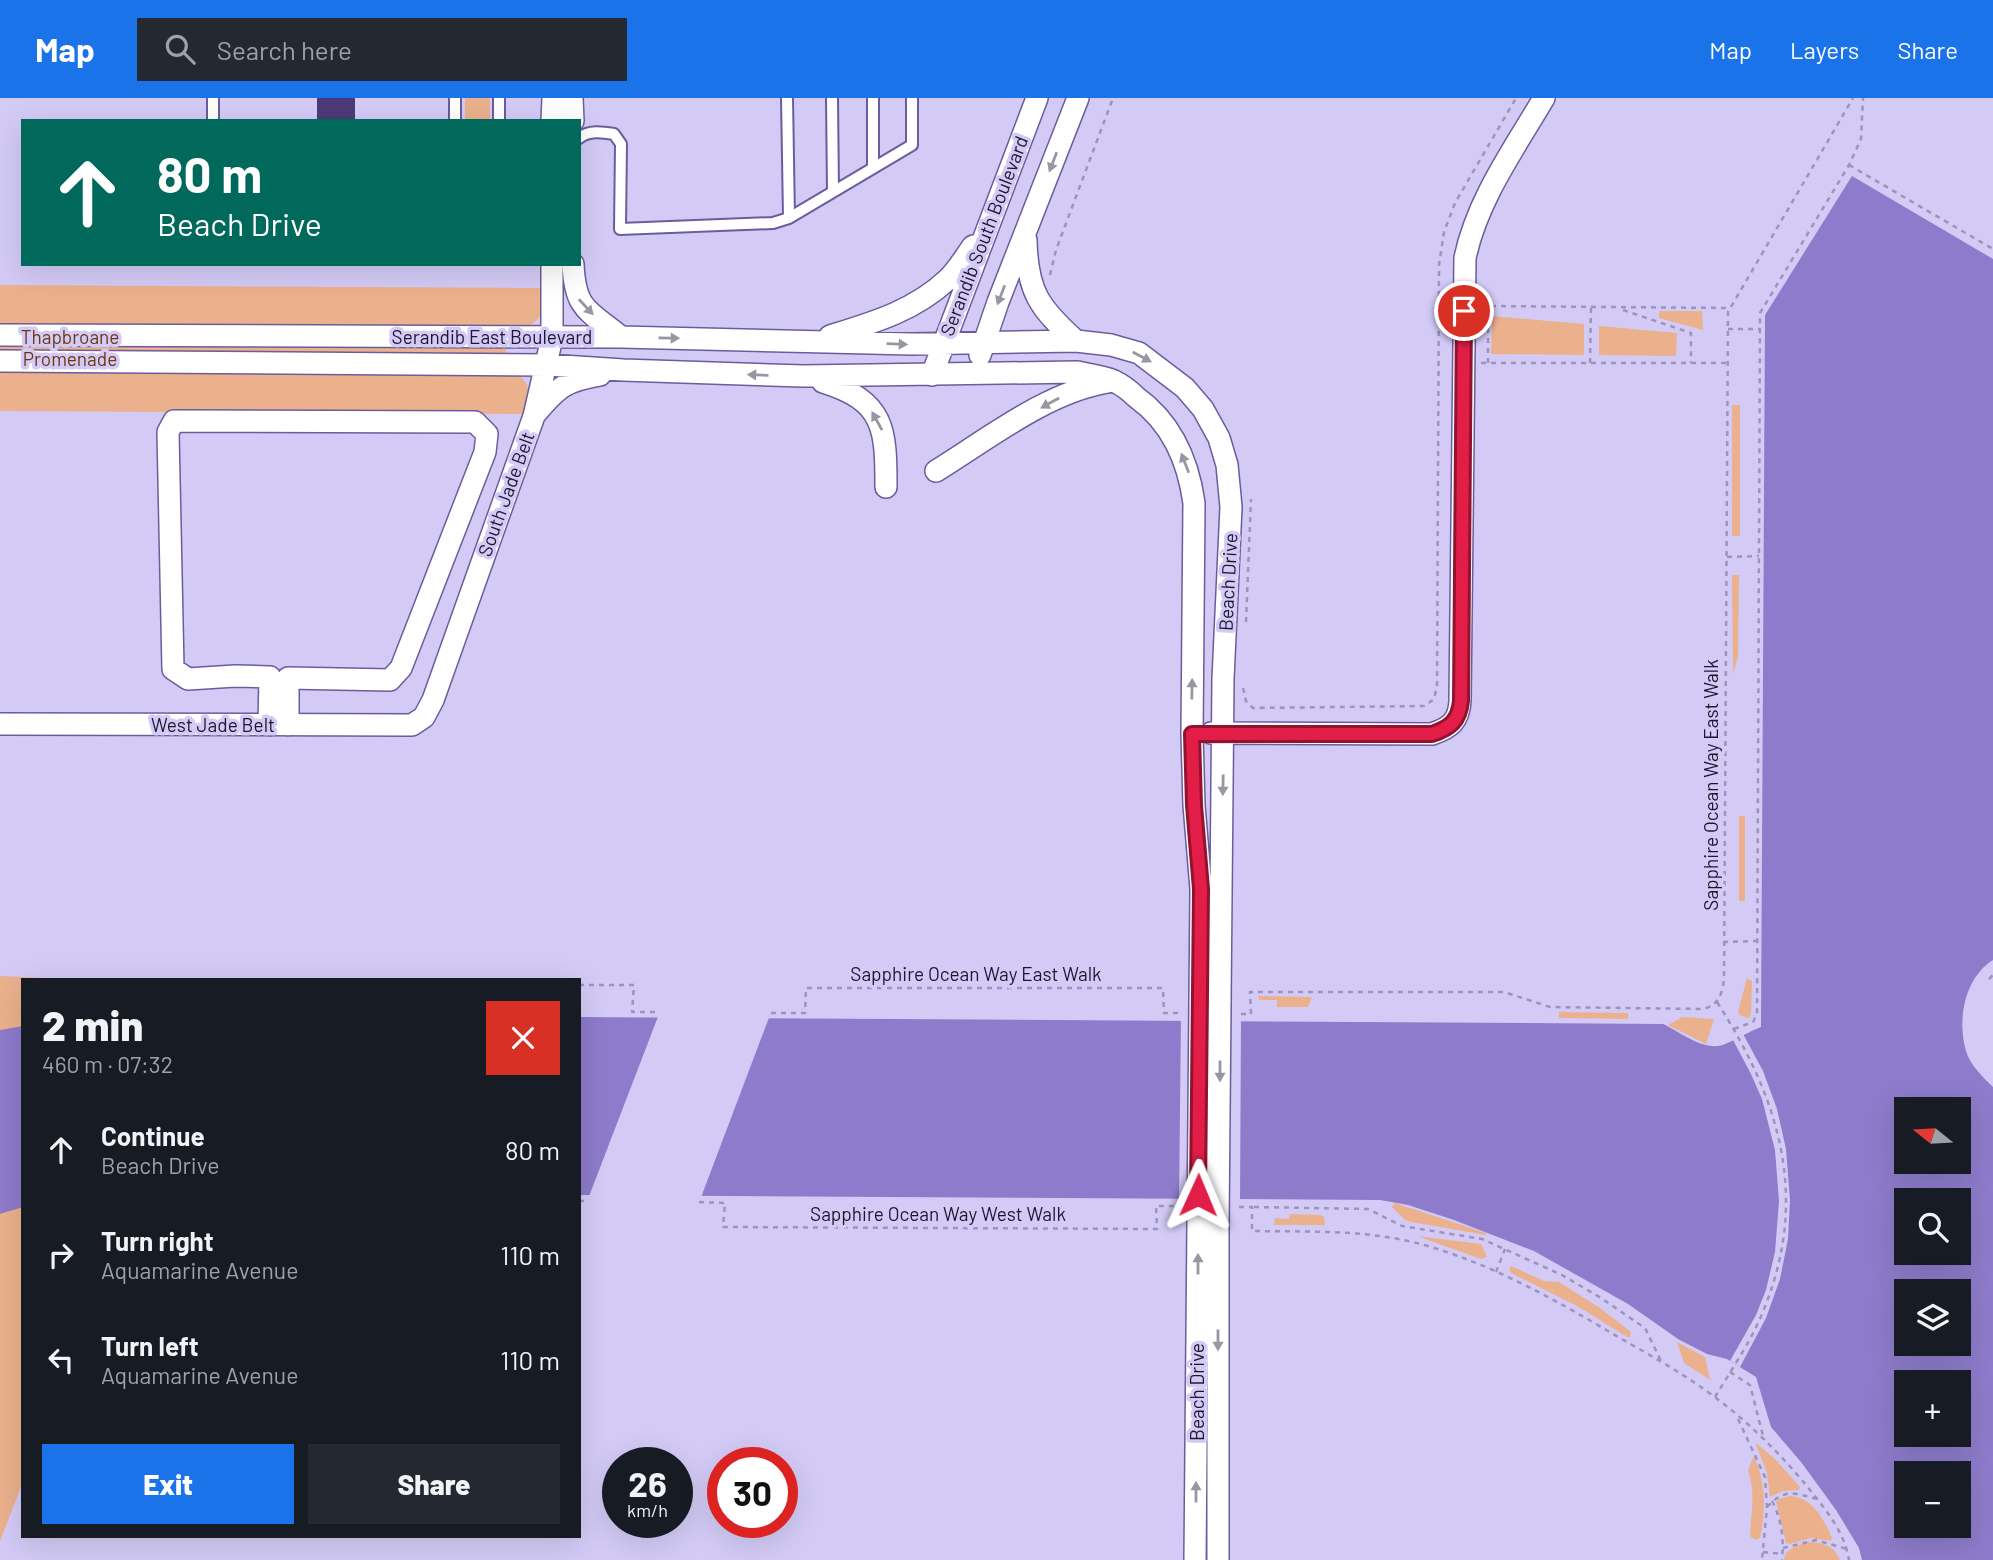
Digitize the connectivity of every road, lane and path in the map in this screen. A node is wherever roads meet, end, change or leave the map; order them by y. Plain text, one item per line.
1 (213, 98) edge
2 (455, 98) edge
3 (499, 98) edge
4 (553, 98) edge
5 (572, 98) edge
6 (787, 98) edge
7 (832, 98) edge
8 (873, 98) edge
9 (912, 98) edge
10 (1037, 98) edge
11 (1078, 98) edge
12 (1113, 98) edge
13 (1516, 98) edge
14 (1544, 98) edge
15 (1853, 98) edge
16 (1863, 98) edge
17 (213, 119) edge
18 (455, 119) edge
19 (499, 119) edge
20 (552, 119) edge
21 (573, 119) edge
22 (581, 137) edge
23 (1849, 165) junction
24 (873, 168) junction
25 (833, 191) junction
26 (789, 218) junction
27 (987, 228) junction
28 (1026, 231) junction
29 (1993, 249) edge
30 (552, 266) edge
31 (573, 266) edge
32 (1048, 282) dead end
33 (1591, 308) junction
34 (1729, 308) junction
35 (1618, 309) junction
36 (1728, 329) junction
37 (1760, 329) junction
38 (0, 335) edge
39 (621, 337) junction
40 (552, 338) junction
41 (811, 341) junction
42 (1076, 341) junction
43 (944, 342) junction
44 (985, 342) junction
45 (0, 361) edge
46 (1464, 363) junction
47 (1488, 363) junction
48 (1590, 363) junction
49 (1691, 363) junction
50 (1728, 363) junction
51 (548, 365) junction
52 (622, 370) junction
53 (973, 373) junction
54 (932, 374) junction
55 (803, 376) junction
56 (1114, 381) junction
57 (534, 416) junction
58 (936, 471) dead end
59 (886, 487) dead end
60 (1250, 491) dead end
61 (1759, 556) junction
62 (1726, 557) junction
63 (1246, 627) dead end
64 (1233, 689) junction
65 (424, 717) joint
66 (0, 723) edge
67 (278, 725) junction
68 (1223, 733) junction
69 (1192, 734) junction
70 (1281, 734) junction
71 (1757, 941) junction
72 (1723, 942) junction
73 (1993, 975) edge
74 (1989, 979) dead end
75 (581, 985) edge
76 (1210, 1002) junction
77 (1717, 1002) junction
78 (660, 1012) dead end
79 (771, 1013) dead end
80 (1181, 1013) dead end
81 (1241, 1014) dead end
82 (1734, 1029) junction
83 (581, 1201) edge
84 (587, 1201) dead end
85 (699, 1202) dead end
86 (1179, 1206) dead end
87 (1240, 1207) dead end
88 (1252, 1207) junction
89 (1208, 1223) junction
90 (1505, 1249) junction
91 (1496, 1272) junction
92 (1662, 1363) junction
93 (1730, 1371) junction
94 (1715, 1397) junction
95 (1737, 1417) junction
96 (1764, 1439) junction
97 (1817, 1499) junction
98 (1772, 1501) junction
99 (1767, 1507) junction
100 (1783, 1548) junction
101 (1847, 1549) junction
102 (1763, 1552) junction
103 (1783, 1554) junction
104 (1195, 1560) edge
105 (1218, 1560) edge
106 (1762, 1560) edge
107 (1782, 1560) edge
108 (1849, 1560) edge

1 - 17 lane
2 - 18 lane
3 - 19 lane
4 - 20 street
5 - 21 street
6 - 26 lane
7 - 25 lane
8 - 24 lane
9 - 24 lane
10 - 27 street, Serandib South Boulevard
11 -> 28 street, Serandib South Boulevard
12 - 32 path
13 - 64 path
14 - 46 street
15 - 34 path, Sapphire Ocean Way East Walk
16 - 23 path
22 - 26 lane
23 - 29 path
23 - 37 path
24 - 25 lane
25 - 26 lane
27 - 41 street
27 - 43 street, Serandib South Boulevard
28 - 42 street
28 -> 44 street, Serandib South Boulevard
30 - 40 street, South Jade Belt
31 -> 39 street
33 - 35 path
33 - 47 path
33 - 48 path
34 - 35 path
34 - 36 path, Sapphire Ocean Way East Walk
35 - 49 path
36 - 37 path
36 - 50 path, Sapphire Ocean Way East Walk
37 - 61 path
38 - 40 street, Serandib East Boulevard
39 - 40 street, Serandib East Boulevard
39 -> 41 street, Serandib East Boulevard
40 - 51 street, South Jade Belt
41 -> 43 street, Serandib East Boulevard
42 - 44 street, Beach Drive
42 -> 64 street, Beach Drive
43 - 44 street, Serandib East Boulevard
43 - 54 street, Serandib South Boulevard
44 - 53 street, Serandib South Boulevard
45 - 51 street, Serandib East Boulevard
46 - 47 path
46 - 70 street
47 - 48 path
48 - 49 path
49 - 50 path
50 - 62 path, Sapphire Ocean Way East Walk
51 - 52 street, Serandib East Boulevard
51 - 57 street, South Jade Belt
55 -> 52 street, Serandib East Boulevard
52 - 57 street
53 - 54 street, Serandib East Boulevard
53 - 56 street, Beach Drive
54 - 55 street, Serandib East Boulevard
59 -> 55 street
56 -> 58 street
69 -> 56 street, Beach Drive
57 - 65 street, South Jade Belt
60 - 63 path
61 - 62 path
61 - 71 path
62 - 72 path, Sapphire Ocean Way East Walk
64 - 68 street, Beach Drive
64 - 70 street
65 - 67 street, West Jade Belt
66 - 67 street, West Jade Belt
67 - 67 street
68 - 69 street
68 - 70 street
68 -> 76 street, Beach Drive
69 - 76 street, Beach Drive
71 - 72 path
71 - 82 path
72 - 77 path, Sapphire Ocean Way East Walk
73 - 74 path
75 - 78 path
76 - 89 street, bridge
77 - 81 path
77 - 82 path
79 - 80 path, Sapphire Ocean Way East Walk
82 - 93 path
83 - 84 path
85 - 86 path, Sapphire Ocean Way West Walk
87 - 88 path
88 - 90 path
88 - 91 path
104 -> 89 street, Beach Drive
89 -> 105 street, Beach Drive
90 - 91 path
90 - 92 path
91 - 92 path
92 - 94 path
93 - 94 path
93 - 96 path
94 - 95 path
95 - 96 path
95 - 99 path
96 - 97 path
97 - 98 path
97 - 101 path
98 - 99 path
98 - 100 path
99 - 102 path
100 - 101 path
100 - 103 path
101 - 108 path
102 - 103 path
102 - 106 path
103 - 107 path

